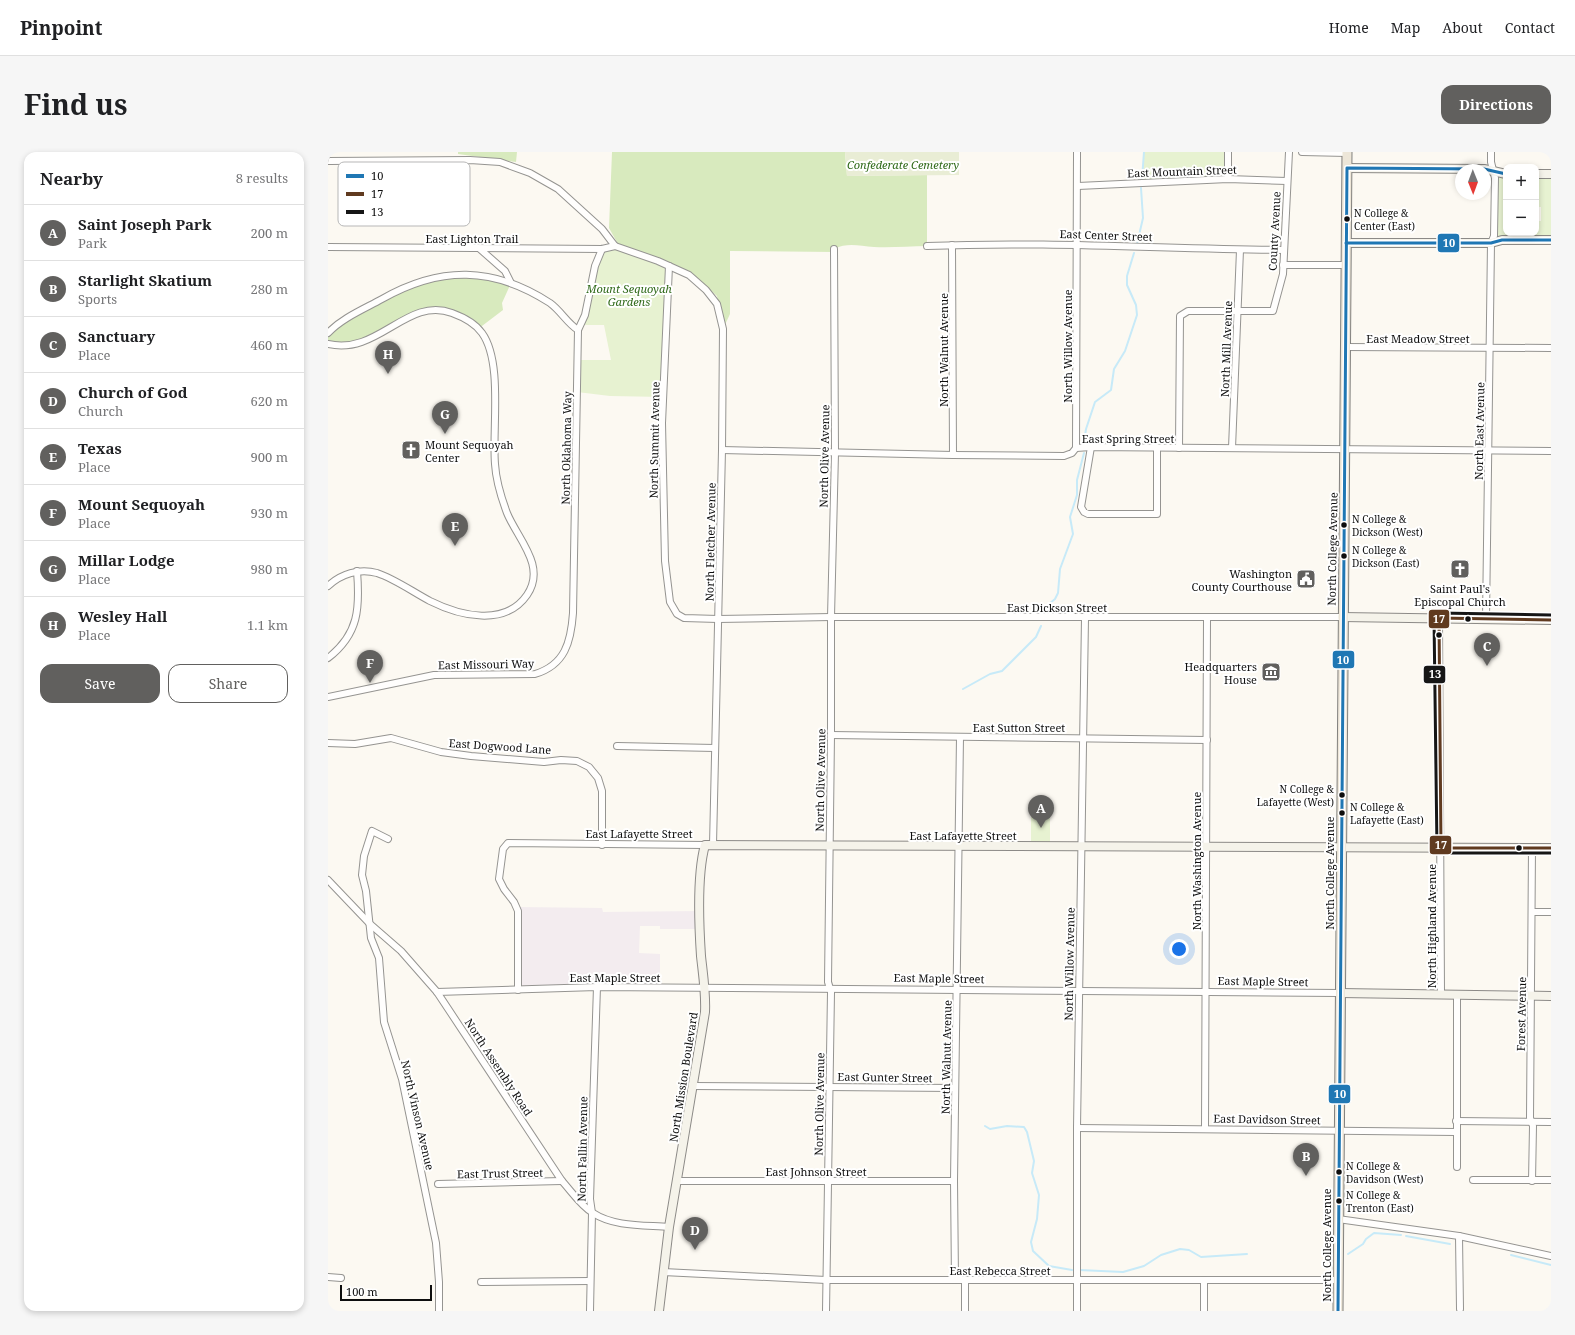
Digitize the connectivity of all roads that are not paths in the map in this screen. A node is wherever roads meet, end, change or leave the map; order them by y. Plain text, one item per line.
1 (1077, 152) edge
2 (1228, 152) edge
3 (1289, 152) edge
4 (1302, 152) edge
5 (1347, 152) edge
6 (1491, 152) edge
7 (328, 161) edge
8 (1347, 168) junction
9 (1494, 172) junction
10 (1503, 174) edge
11 (1539, 174) edge
12 (1551, 174) edge
13 (1228, 179) junction
14 (1287, 181) junction
15 (1078, 186) junction
16 (1551, 240) edge
17 (1346, 243) junction
18 (1492, 243) junction
19 (1077, 244) junction
20 (952, 245) junction
21 (615, 246) junction
22 (927, 246) dead end
23 (328, 247) edge
24 (480, 248) junction
25 (602, 248) junction
26 (834, 249) dead end
27 (1240, 250) junction
28 (1284, 250) junction
29 (1283, 265) junction
30 (1346, 265) junction
31 (669, 266) junction
32 (511, 283) junction
33 (1237, 311) junction
34 (578, 330) junction
35 (328, 333) edge
36 (328, 344) edge
37 (1345, 347) junction
38 (1491, 348) junction
39 (1551, 348) edge
40 (1091, 447) junction
41 (1076, 448) junction
42 (1157, 448) junction
43 (1179, 448) junction
44 (1232, 448) junction
45 (722, 450) junction
46 (1345, 450) junction
47 (1489, 451) junction
48 (1551, 451) edge
49 (835, 453) junction
50 (953, 455) junction
51 (356, 571) junction
52 (328, 586) edge
53 (677, 614) joint
54 (1342, 617) junction
55 (831, 618) junction
56 (1085, 618) junction
57 (1208, 618) junction
58 (1439, 618) junction
59 (718, 619) junction
60 (1486, 619) junction
61 (1551, 620) edge
62 (566, 651) joint
63 (328, 658) edge
64 (328, 697) edge
65 (831, 735) junction
66 (960, 737) junction
67 (1083, 738) junction
68 (1207, 740) junction
69 (328, 744) edge
70 (617, 746) dead end
71 (715, 748) junction
72 (388, 839) dead end
73 (602, 845) junction
74 (709, 845) junction
75 (830, 845) junction
76 (958, 846) junction
77 (1206, 846) junction
78 (1081, 847) junction
79 (1341, 848) junction
80 (1441, 848) junction
81 (1532, 848) junction
82 (1551, 848) edge
83 (328, 880) edge
84 (1532, 912) junction
85 (1551, 912) edge
86 (370, 924) junction
87 (597, 987) junction
88 (704, 988) junction
89 (830, 988) junction
90 (956, 989) junction
91 (518, 990) junction
92 (1079, 990) junction
93 (437, 992) junction
94 (1206, 992) junction
95 (1340, 993) junction
96 (1441, 994) junction
97 (1457, 994) junction
98 (1532, 996) junction
99 (1551, 996) edge
100 (693, 1086) junction
101 (829, 1086) junction
102 (955, 1088) junction
103 (1456, 1121) junction
104 (1531, 1121) junction
105 (1551, 1122) edge
106 (1077, 1128) junction
107 (1205, 1128) junction
108 (1339, 1130) junction
109 (1456, 1132) junction
110 (1457, 1167) dead end
111 (1472, 1180) dead end
112 (1532, 1180) junction
113 (1551, 1180) edge
114 (562, 1181) junction
115 (677, 1181) junction
116 (828, 1181) junction
117 (954, 1181) junction
118 (438, 1184) dead end
119 (592, 1213) junction
120 (1338, 1219) junction
121 (670, 1227) junction
122 (1459, 1236) junction
123 (1551, 1256) edge
124 (663, 1272) junction
125 (328, 1277) edge
126 (341, 1278) dead end
127 (1077, 1279) junction
128 (826, 1280) junction
129 (955, 1280) junction
130 (965, 1280) junction
131 (1204, 1280) junction
132 (1338, 1280) junction
133 (590, 1281) junction
134 (481, 1282) dead end
135 (1460, 1309) dead end
136 (439, 1311) edge
137 (590, 1311) edge
138 (659, 1311) edge
139 (826, 1311) edge
140 (966, 1311) edge
141 (1077, 1311) edge
142 (1204, 1311) edge
143 (1338, 1311) edge

1 - 15 street, North Willow Avenue
2 - 13 street
3 - 14 street, County Avenue
4 - 5 street
5 - 8 main road, North College Avenue
6 - 9 street, North East Avenue
7 - 21 street
8 - 9 main road
8 - 17 main road, North College Avenue
9 - 10 main road
9 - 18 street, North East Avenue
11 - 12 main road
13 - 14 street, East Mountain Street
13 - 15 street, East Mountain Street
14 - 28 street, County Avenue
15 - 19 street, North Willow Avenue
16 - 18 main road
17 - 18 main road
17 - 30 main road, North College Avenue
18 - 38 street, North East Avenue
19 - 20 street, East Center Street
19 - 27 street, East Center Street
19 - 41 street, North Willow Avenue
20 - 22 street, East Center Street
20 - 50 street, North Walnut Avenue
21 - 25 street, East Lighton Trail
21 - 31 street, North Fletcher Avenue
23 - 24 street, East Lighton Trail
24 - 25 street, East Lighton Trail
24 - 32 street
25 - 34 street, North Oklahoma Way
26 - 49 street, North Olive Avenue
27 - 28 street, East Center Street
27 - 33 street, North Mill Avenue
28 - 29 street, County Avenue
29 - 30 street
29 - 33 street, County Avenue
30 - 37 main road, North College Avenue
31 - 45 street, North Fletcher Avenue
31 - 53 street, North Summit Avenue
32 - 34 street
32 - 35 street
33 - 43 street
33 - 44 street, North Mill Avenue
34 - 62 street, North Oklahoma Way
36 - 51 street
37 - 38 street, East Meadow Street
37 - 46 main road, North College Avenue
38 - 39 street, East Meadow Street
38 - 47 street, North East Avenue
40 - 41 street, East Spring Street
40 - 42 street, East Spring Street
40 - 42 street
41 - 50 street, East Spring Street
42 - 43 street, East Spring Street
43 - 44 street, East Spring Street
44 - 46 street, East Spring Street
45 - 49 street, East Spring Street
45 - 59 street, North Fletcher Avenue
46 - 47 street, East Spring Street
46 - 54 main road, North College Avenue
47 - 48 street, East Spring Street
47 - 60 street, North East Avenue
49 - 50 street, East Spring Street
49 - 55 street, North Olive Avenue
51 - 52 street
51 - 63 street
53 - 59 street, East Dickson Street
54 - 57 street, East Dickson Street
54 - 58 main road, East Dickson Street
54 - 79 main road, North College Avenue
55 - 56 street, East Dickson Street
55 - 59 street, East Dickson Street
55 - 65 street, North Olive Avenue
56 - 57 street, East Dickson Street
56 - 67 street, North Willow Avenue
57 - 68 street, North Washington Avenue
58 - 60 main road, East Dickson Street
58 - 80 street, North Highland Avenue
59 - 71 street, North Fletcher Avenue
60 - 61 main road, East Dickson Street
62 - 64 street, East Missouri Way
65 - 66 street, East Sutton Street
65 - 75 street, North Olive Avenue
66 - 67 street, East Sutton Street
66 - 76 street, North Walnut Avenue
67 - 68 street, East Sutton Street
67 - 78 street, North Willow Avenue
68 - 77 street, North Washington Avenue
69 - 73 street, East Dogwood Lane
70 - 71 street
71 - 74 street, North Fletcher Avenue
72 - 86 street, North Vinson Avenue
73 - 74 street, East Lafayette Street
73 - 91 street, East Lafayette Street
74 - 75 main road, East Lafayette Street
74 - 88 main road, North Mission Boulevard
75 - 76 main road, East Lafayette Street
75 - 89 street, North Olive Avenue
76 - 78 main road, East Lafayette Street
76 - 90 street, North Walnut Avenue
77 - 78 main road, East Lafayette Street
77 - 79 main road, East Lafayette Street
77 - 94 street, North Washington Avenue
78 - 92 street, North Willow Avenue
79 - 80 main road, East Lafayette Street
79 - 95 main road, North College Avenue
80 - 81 main road, East Lafayette Street
80 - 96 street, North Highland Avenue
81 - 82 main road, East Lafayette Street
81 - 84 street, Forest Avenue
83 - 86 street, North Assembly Road
84 - 85 street
84 - 98 street, Forest Avenue
86 - 93 street, North Assembly Road
86 - 136 street, North Vinson Avenue
87 - 88 street, East Maple Street
87 - 91 street, East Maple Street
87 - 119 street, North Fallin Avenue
88 - 89 street, East Maple Street
88 - 100 main road, North Mission Boulevard
89 - 90 street, East Maple Street
89 - 101 street, North Olive Avenue
90 - 92 street, East Maple Street
90 - 102 street, North Walnut Avenue
91 - 93 street, East Maple Street
92 - 94 street, East Maple Street
92 - 106 street, North Willow Avenue
93 - 114 street, North Assembly Road
94 - 95 street, East Maple Street
94 - 107 street, North Washington Avenue
95 - 96 main road, East Maple Street
95 - 108 main road, North College Avenue
96 - 97 main road, East Maple Street
97 - 98 main road, East Maple Street
97 - 103 street
98 - 99 main road, East Maple Street
98 - 104 street, Forest Avenue
100 - 101 street, East Gunter Street
100 - 115 main road, North Mission Boulevard
101 - 102 street, East Gunter Street
101 - 116 street, North Olive Avenue
102 - 117 street, North Walnut Avenue
103 - 104 street
103 - 109 street
104 - 105 street
104 - 112 street, Forest Avenue
106 - 107 street, East Davidson Street
106 - 127 street, North Willow Avenue
107 - 108 street, East Davidson Street
108 - 109 street, East Davidson Street
108 - 120 main road, North College Avenue
109 - 110 street
111 - 112 street
112 - 113 street
114 - 118 street, East Trust Street
114 - 119 street, North Assembly Road
115 - 116 street, East Johnson Street
115 - 121 main road, North Mission Boulevard
116 - 117 street, East Johnson Street
116 - 128 street, North Olive Avenue
117 - 129 street, North Walnut Avenue
119 - 121 street, North Assembly Road
119 - 133 street, North Fallin Avenue
120 - 122 street
120 - 132 main road, North College Avenue
121 - 124 main road, North Mission Boulevard
122 - 123 street
122 - 135 street
124 - 128 street, East Rebecca Street
124 - 138 main road, North Mission Boulevard
125 - 126 street
127 - 130 street, East Rebecca Street
127 - 131 street, East Rebecca Street
127 - 141 street, North Willow Avenue
128 - 129 street, East Rebecca Street
128 - 139 street, North Olive Avenue
129 - 130 street, East Rebecca Street
130 - 140 street
131 - 132 street, East Rebecca Street
131 - 142 street
132 - 143 main road, North College Avenue
133 - 134 street
133 - 137 street, North Fallin Avenue

